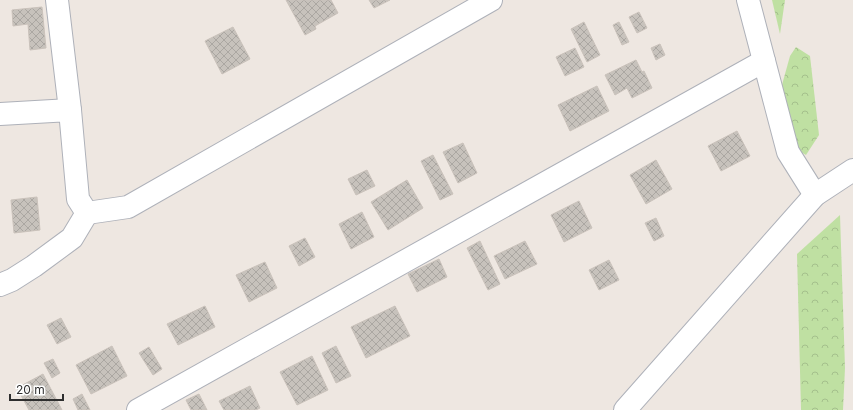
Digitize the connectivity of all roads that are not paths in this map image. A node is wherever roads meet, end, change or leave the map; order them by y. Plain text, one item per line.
1 (57, 0) edge
2 (491, 0) edge
3 (748, 0) edge
4 (764, 62) junction
5 (70, 110) junction
6 (0, 114) edge
7 (853, 170) edge
8 (815, 195) junction
9 (87, 213) junction
10 (0, 285) edge
11 (138, 410) edge
12 (625, 410) edge

1 - 5 street
2 - 9 street
3 - 4 street
4 - 8 street
4 - 11 street
5 - 6 street
5 - 9 street
7 - 8 street
8 - 12 street
9 - 10 street

